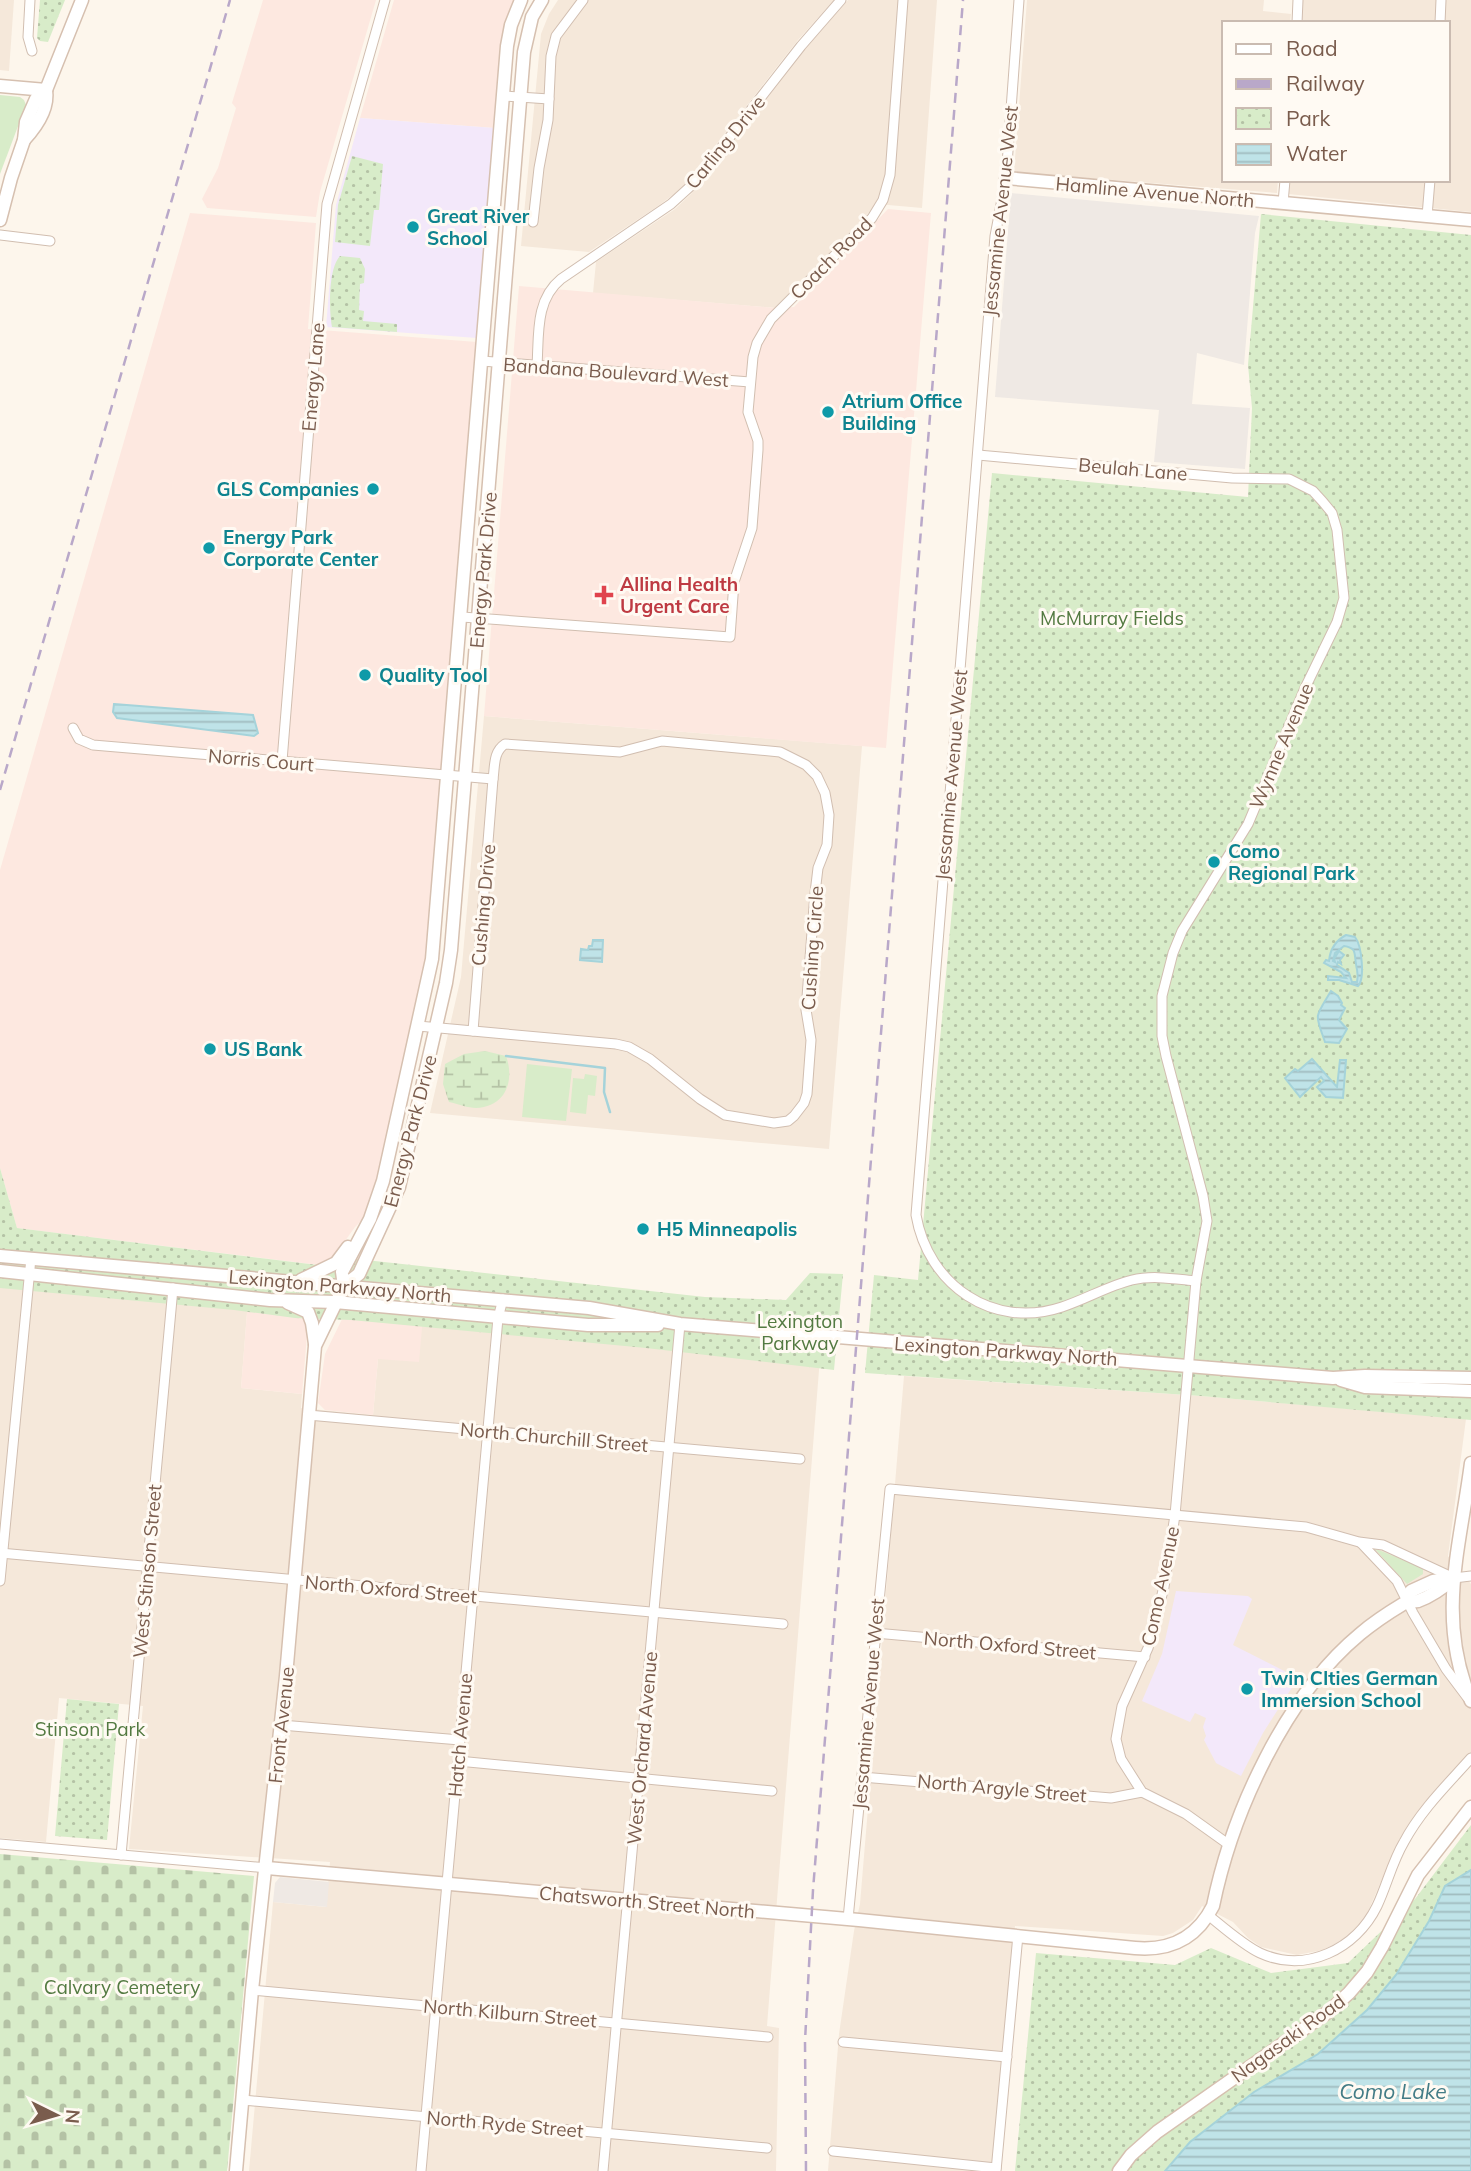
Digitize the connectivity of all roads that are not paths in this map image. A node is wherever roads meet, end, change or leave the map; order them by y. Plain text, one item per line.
1 (30, 0) edge
2 (82, 0) edge
3 (385, 0) edge
4 (522, 0) edge
5 (542, 0) edge
6 (583, 0) edge
7 (841, 0) edge
8 (903, 0) edge
9 (1019, 0) edge
10 (1298, 0) edge
11 (1441, 0) edge
12 (1297, 21) edge
13 (1440, 21) edge
14 (32, 51) dead end
15 (0, 86) edge
16 (46, 90) junction
17 (503, 96) junction
18 (520, 98) junction
19 (549, 99) junction
20 (1006, 178) junction
21 (1285, 182) edge
22 (1430, 182) edge
23 (1283, 203) junction
24 (1427, 216) junction
25 (0, 220) edge
26 (1471, 220) edge
27 (533, 222) dead end
28 (0, 235) edge
29 (50, 241) dead end
30 (482, 361) junction
31 (499, 363) junction
32 (537, 366) junction
33 (750, 382) junction
34 (978, 455) junction
35 (1289, 479) joint
36 (462, 617) junction
37 (479, 618) junction
38 (73, 728) dead end
39 (282, 761) junction
40 (457, 777) junction
41 (493, 779) junction
42 (418, 1026) junction
43 (436, 1028) junction
44 (473, 1031) junction
45 (366, 1226) junction
46 (0, 1256) edge
47 (31, 1258) junction
48 (0, 1271) edge
49 (29, 1275) junction
50 (297, 1281) junction
51 (1196, 1281) junction
52 (344, 1286) junction
53 (173, 1288) junction
54 (278, 1299) junction
55 (503, 1299) junction
56 (335, 1301) junction
57 (498, 1318) junction
58 (680, 1324) junction
59 (315, 1346) junction
60 (1189, 1351) joint
61 (1188, 1366) junction
62 (1334, 1378) junction
63 (1471, 1378) edge
64 (1471, 1391) edge
65 (309, 1415) junction
66 (488, 1431) junction
67 (668, 1447) junction
68 (800, 1459) dead end
69 (1471, 1463) edge
70 (1175, 1515) junction
71 (1359, 1542) junction
72 (1, 1553) edge
73 (147, 1567) junction
74 (1471, 1576) edge
75 (1454, 1578) junction
76 (0, 1581) edge
77 (294, 1581) junction
78 (473, 1596) junction
79 (1407, 1602) junction
80 (654, 1612) junction
81 (783, 1624) dead end
82 (875, 1633) junction
83 (1145, 1657) junction
84 (1471, 1702) edge
85 (281, 1725) junction
86 (460, 1740) junction
87 (1471, 1758) edge
88 (458, 1761) junction
89 (862, 1777) junction
90 (639, 1778) junction
91 (772, 1791) dead end
92 (1142, 1792) junction
93 (1471, 1807) edge
94 (1228, 1843) junction
95 (0, 1844) edge
96 (121, 1855) junction
97 (267, 1868) junction
98 (447, 1884) junction
99 (628, 1900) junction
100 (1208, 1915) junction
101 (848, 1919) junction
102 (1018, 1935) junction
103 (252, 1990) junction
104 (436, 2007) junction
105 (617, 2022) junction
106 (768, 2037) dead end
107 (843, 2042) dead end
108 (1007, 2057) junction
109 (243, 2100) junction
110 (426, 2117) junction
111 (607, 2134) junction
112 (767, 2148) dead end
113 (833, 2151) dead end
114 (996, 2170) edge
115 (236, 2171) edge
116 (421, 2171) edge
117 (603, 2171) edge
118 (1119, 2171) edge

1 - 14 street
2 - 16 street
3 - 39 street, Energy Lane
4 - 17 street, Energy Park Drive
5 - 18 street, Energy Park Drive
6 - 19 street
7 - 32 street, Carling Drive
8 - 33 street, Coach Road
9 - 20 street, Jessamine Avenue West
10 - 12 street
11 - 13 street
15 - 16 street
16 - 25 street
17 - 18 street
17 - 30 street, Energy Park Drive
18 - 19 street
18 - 31 street, Energy Park Drive
19 - 27 street
20 - 23 street, Hamline Avenue North
20 - 34 street, Jessamine Avenue West
21 - 23 street
22 - 24 street
23 - 24 street, Hamline Avenue North
24 - 26 street, Hamline Avenue North
28 - 29 street
30 - 31 street, Bandana Boulevard West
30 - 36 street, Energy Park Drive
31 - 32 street, Bandana Boulevard West
31 - 37 street, Energy Park Drive
32 - 33 street, Bandana Boulevard West
33 - 37 street, Coach Road
34 - 35 street, Beulah Lane
34 - 51 street, Jessamine Avenue West
35 - 51 street, Wynne Avenue
36 - 37 street
36 - 40 street, Energy Park Drive
37 - 40 street, Energy Park Drive
38 - 39 street, Norris Court
39 - 40 street, Norris Court
40 - 41 street
40 - 42 street, Energy Park Drive
40 - 43 street, Energy Park Drive
41 - 44 street, Cushing Drive
41 - 44 street, Cushing Circle
42 - 43 street, Cushing Circle
42 - 45 street, Energy Park Drive
43 - 44 street, Cushing Circle
43 - 52 street, Energy Park Drive
45 - 50 street
45 - 52 street, Energy Park Drive
46 - 47 street, Lexington Parkway North
47 - 49 street
47 - 50 street, Lexington Parkway North
48 - 49 street, Lexington Parkway North
49 - 53 street, Lexington Parkway North
49 - 72 street
50 - 52 street, Lexington Parkway North
51 - 60 street, Wynne Avenue
52 - 55 street, Lexington Parkway North
52 - 56 street, Front Avenue
53 - 54 street, Lexington Parkway North
53 - 73 street, West Stinson Street
54 - 56 street, Lexington Parkway North
54 - 59 street
55 - 57 street, Hatch Avenue
55 - 58 street, Lexington Parkway North
56 - 57 street, Lexington Parkway North
56 - 59 street, Front Avenue
57 - 58 street, Lexington Parkway North
57 - 66 street, Hatch Avenue
58 - 61 street, Lexington Parkway North
58 - 67 street, West Orchard Avenue
59 - 65 street, Front Avenue
60 - 61 street, Como Avenue
61 - 62 street, Lexington Parkway North
61 - 70 street, Como Avenue
62 - 63 street, Lexington Parkway North
62 - 64 street, Lexington Parkway North
65 - 66 street, North Churchill Street
65 - 77 street, Front Avenue
66 - 67 street, North Churchill Street
66 - 78 street, Hatch Avenue
67 - 68 street, North Churchill Street
67 - 80 street, West Orchard Avenue
69 - 75 street
70 - 71 street
70 - 82 street, Jessamine Avenue West
70 - 83 street, Como Avenue
71 - 75 street
71 - 79 street
72 - 73 street, North Oxford Street
72 - 76 street
73 - 77 street, North Oxford Street
73 - 96 street, West Stinson Street
74 - 75 street
75 - 79 street, Chatsworth Street North
75 - 84 street
77 - 78 street, North Oxford Street
77 - 85 street, Front Avenue
78 - 80 street, North Oxford Street
78 - 86 street, Hatch Avenue
79 - 84 street
79 - 94 street, Chatsworth Street North
80 - 81 street, North Oxford Street
80 - 90 street, West Orchard Avenue
82 - 83 street, North Oxford Street
82 - 89 street, Jessamine Avenue West
83 - 92 street, Como Avenue
85 - 86 street
85 - 97 street, Front Avenue
86 - 88 street, Hatch Avenue
87 - 100 street
88 - 90 street
88 - 98 street, Hatch Avenue
89 - 92 street, North Argyle Street
89 - 101 street, Jessamine Avenue West
90 - 91 street
90 - 99 street, West Orchard Avenue
92 - 94 street
93 - 118 street, Nagasaki Road
94 - 100 street, Chatsworth Street North
95 - 96 street, Chatsworth Street North
96 - 97 street, Chatsworth Street North
97 - 98 street, Chatsworth Street North
97 - 103 street, Front Avenue
98 - 99 street, Chatsworth Street North
98 - 104 street, Hatch Avenue
99 - 101 street, Chatsworth Street North
99 - 105 street, West Orchard Avenue
100 - 102 street, Chatsworth Street North
101 - 102 street, Chatsworth Street North
102 - 108 street
103 - 104 street, North Kilburn Street
103 - 109 street, Front Avenue
104 - 105 street, North Kilburn Street
104 - 110 street, Hatch Avenue
105 - 106 street, North Kilburn Street
105 - 111 street, West Orchard Avenue
107 - 108 street
108 - 114 street
109 - 110 street, North Ryde Street
109 - 115 street, Front Avenue
110 - 111 street, North Ryde Street
110 - 116 street, Hatch Avenue
111 - 112 street, North Ryde Street
111 - 117 street, West Orchard Avenue
113 - 114 street

